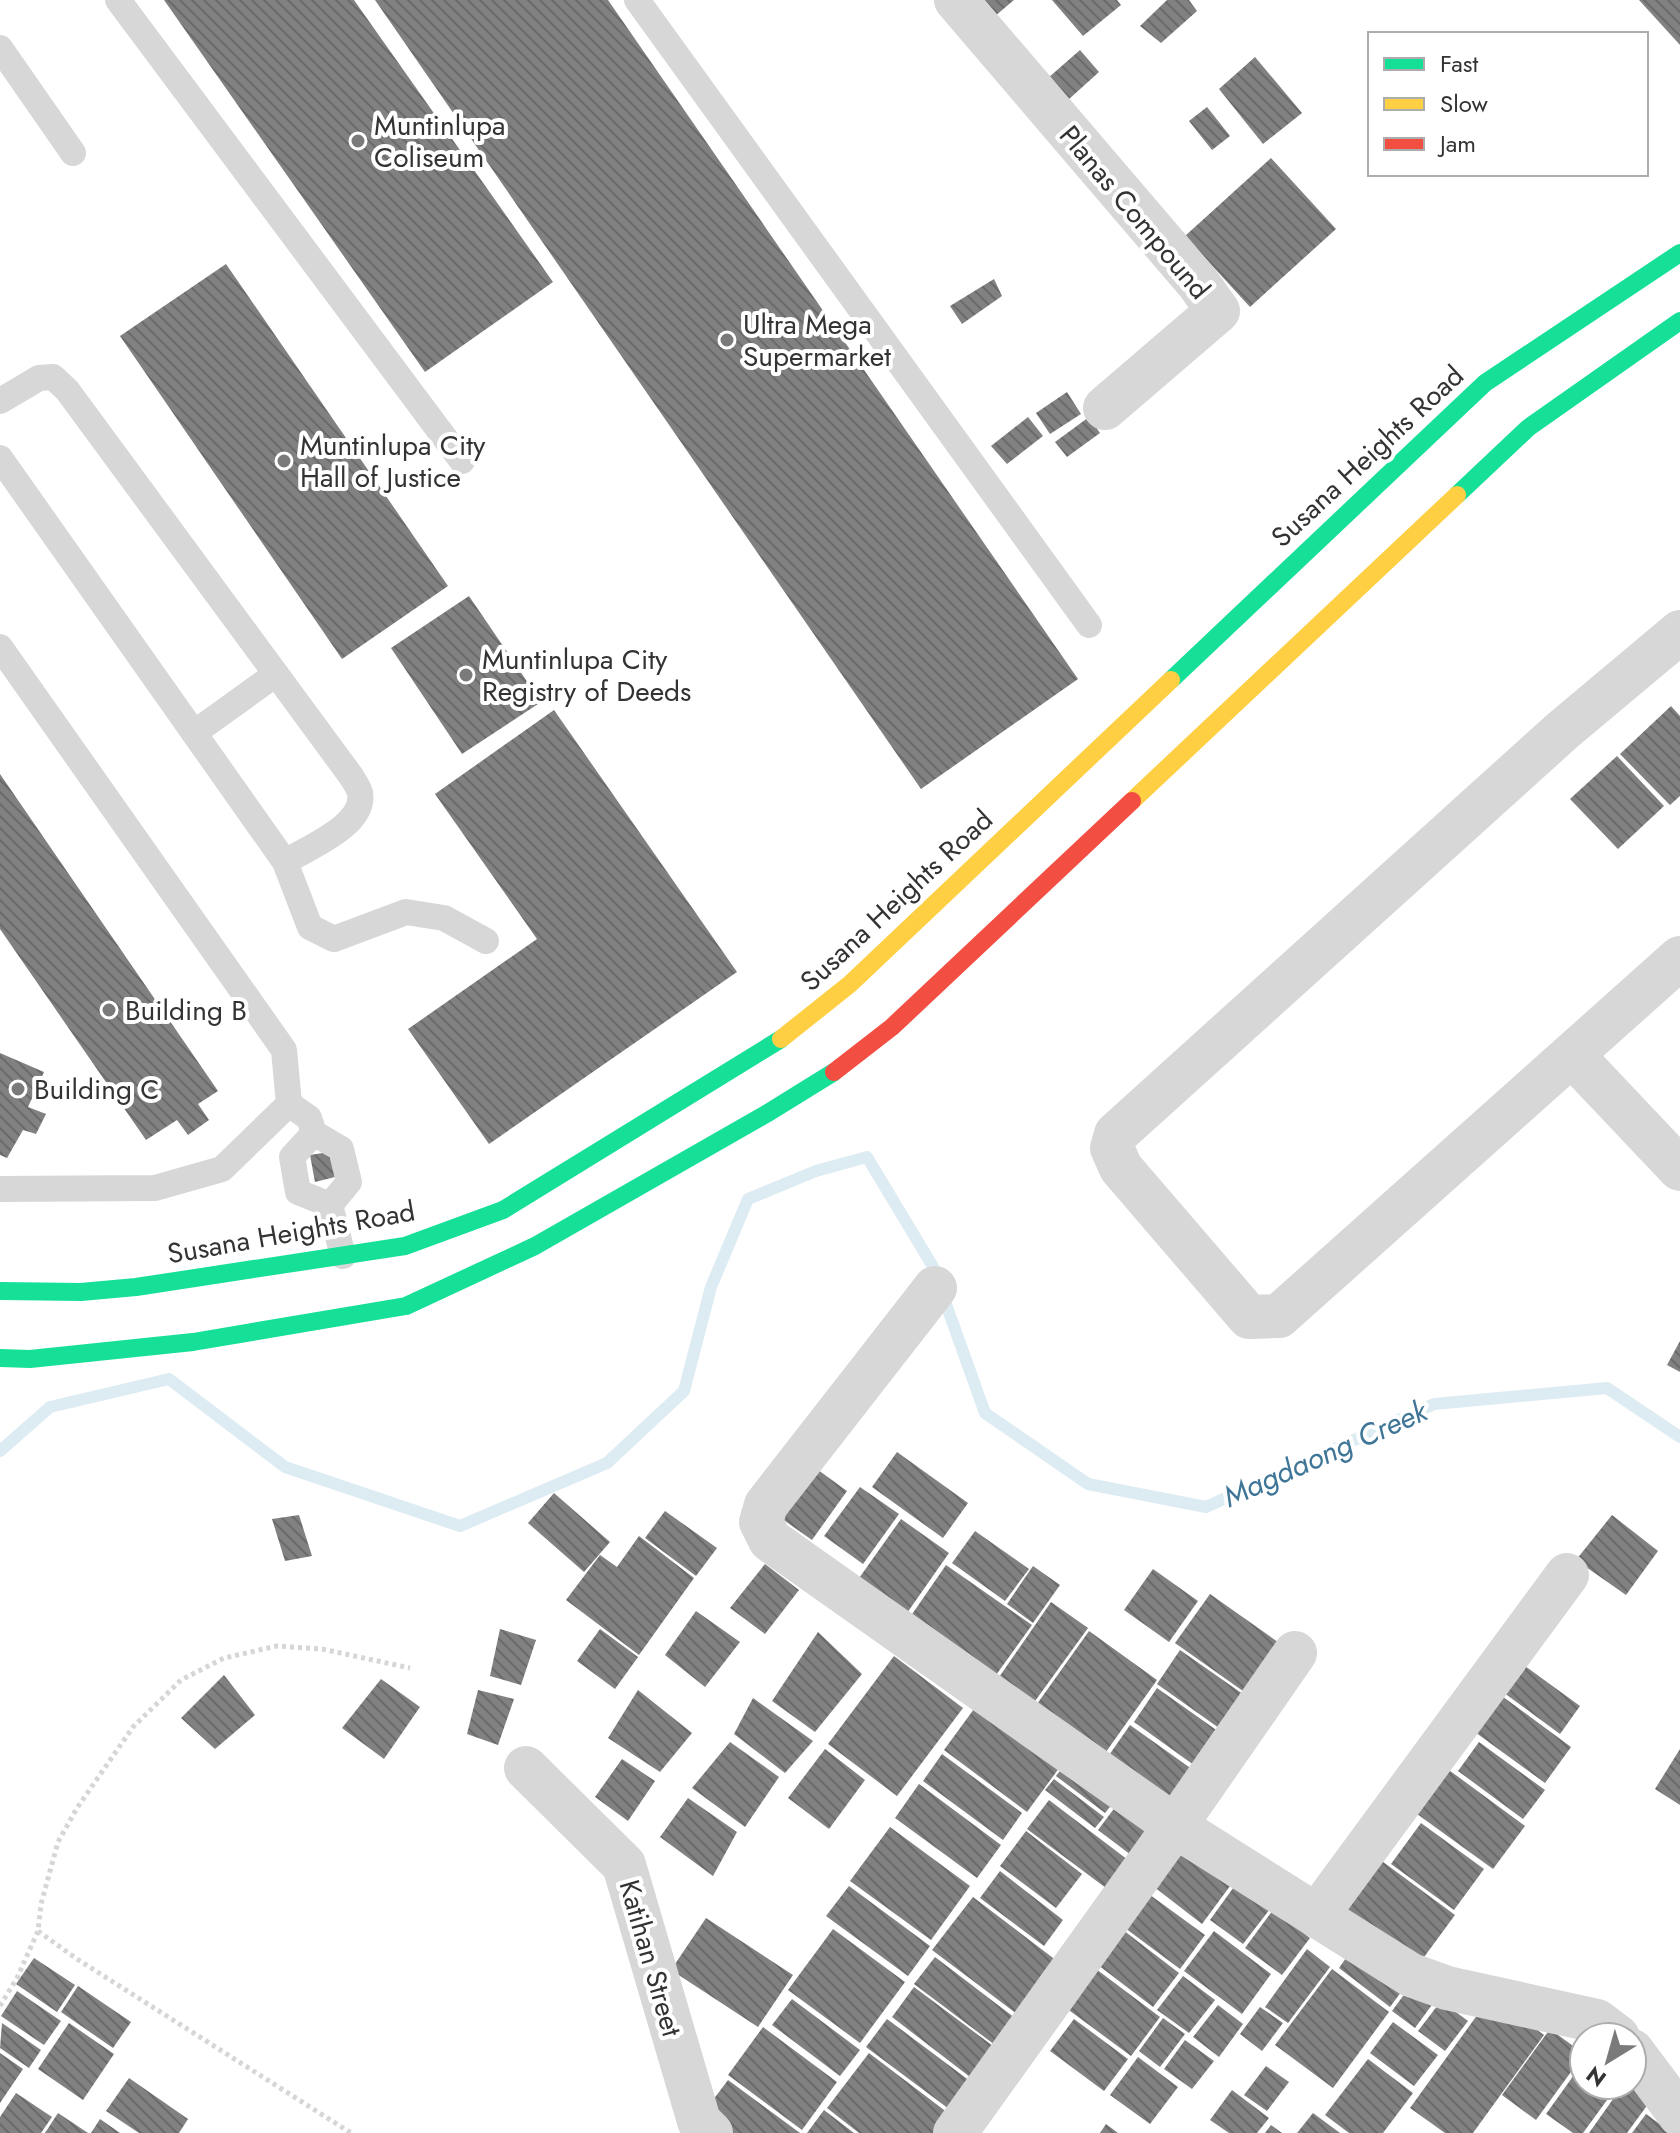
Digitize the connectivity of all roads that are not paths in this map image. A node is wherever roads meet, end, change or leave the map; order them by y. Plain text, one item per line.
1 (118, 0) edge
2 (637, 0) edge
3 (956, 0) edge
4 (0, 48) edge
5 (73, 153) dead end
6 (1680, 253) edge
7 (1680, 321) edge
8 (0, 401) edge
9 (1105, 408) dead end
10 (0, 458) edge
11 (462, 461) dead end
12 (1089, 625) dead end
13 (1680, 632) edge
14 (0, 647) edge
15 (276, 674) junction
16 (194, 733) junction
17 (285, 862) junction
18 (486, 941) dead end
19 (1680, 958) edge
20 (1573, 1056) junction
21 (289, 1104) junction
22 (314, 1133) junction
23 (1680, 1169) edge
24 (0, 1189) edge
25 (330, 1205) junction
26 (343, 1256) junction
27 (935, 1288) dead end
28 (0, 1291) edge
29 (0, 1358) edge
30 (1567, 1575) dead end
31 (1295, 1653) dead end
32 (526, 1768) dead end
33 (1175, 1826) junction
34 (1317, 1915) junction
35 (1597, 2021) edge
36 (1648, 2072) edge
37 (1680, 2115) edge
38 (711, 2133) edge
39 (955, 2133) edge

1 - 11 lane
2 - 12 lane
3 - 9 street, Planas Compound
4 - 5 lane
6 - 26 main road, Susana Heights Road
7 - 29 main road
8 - 15 lane
10 - 16 lane
13 - 20 street
14 - 21 lane
15 - 16 lane
15 - 17 lane
16 - 17 lane
17 - 18 lane
19 - 20 street
20 - 23 street
21 - 22 lane
21 - 24 lane
22 - 25 lane
22 - 25 lane
25 - 26 lane
26 - 28 main road, Susana Heights Road
27 - 33 street
30 - 34 street
31 - 33 street
32 - 38 street, Katihan Street
33 - 34 street
33 - 39 street
34 - 35 street
36 - 37 street

